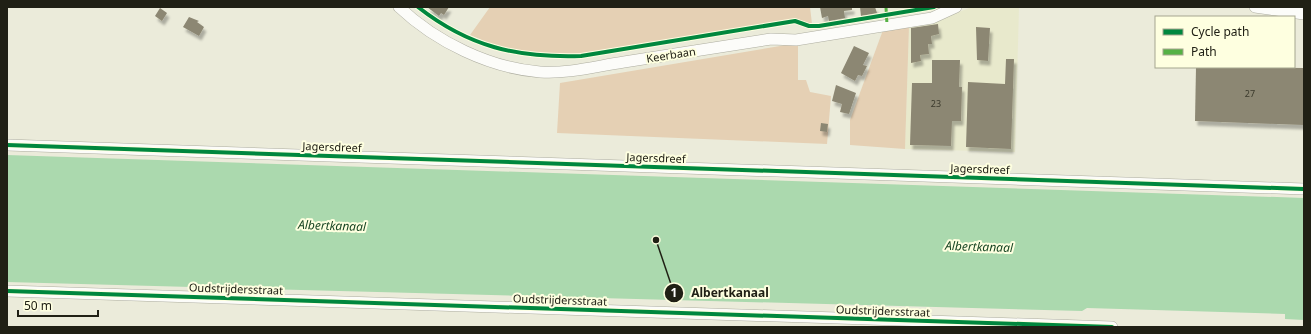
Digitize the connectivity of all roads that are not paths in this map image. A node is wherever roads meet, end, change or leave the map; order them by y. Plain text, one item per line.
1 (399, 7) edge
2 (956, 7) edge
3 (1255, 7) edge
4 (1304, 14) edge
5 (7, 145) edge
6 (1304, 189) edge
7 (7, 290) edge
8 (748, 321) edge
9 (988, 325) edge
10 (1112, 327) edge

1 - 2 street, Keerbaan
3 - 4 street
5 - 6 street, Jagersdreef
7 - 8 street, Oudstrijdersstraat
8 - 9 street, Oudstrijdersstraat
9 - 10 street, Oudstrijdersstraat

